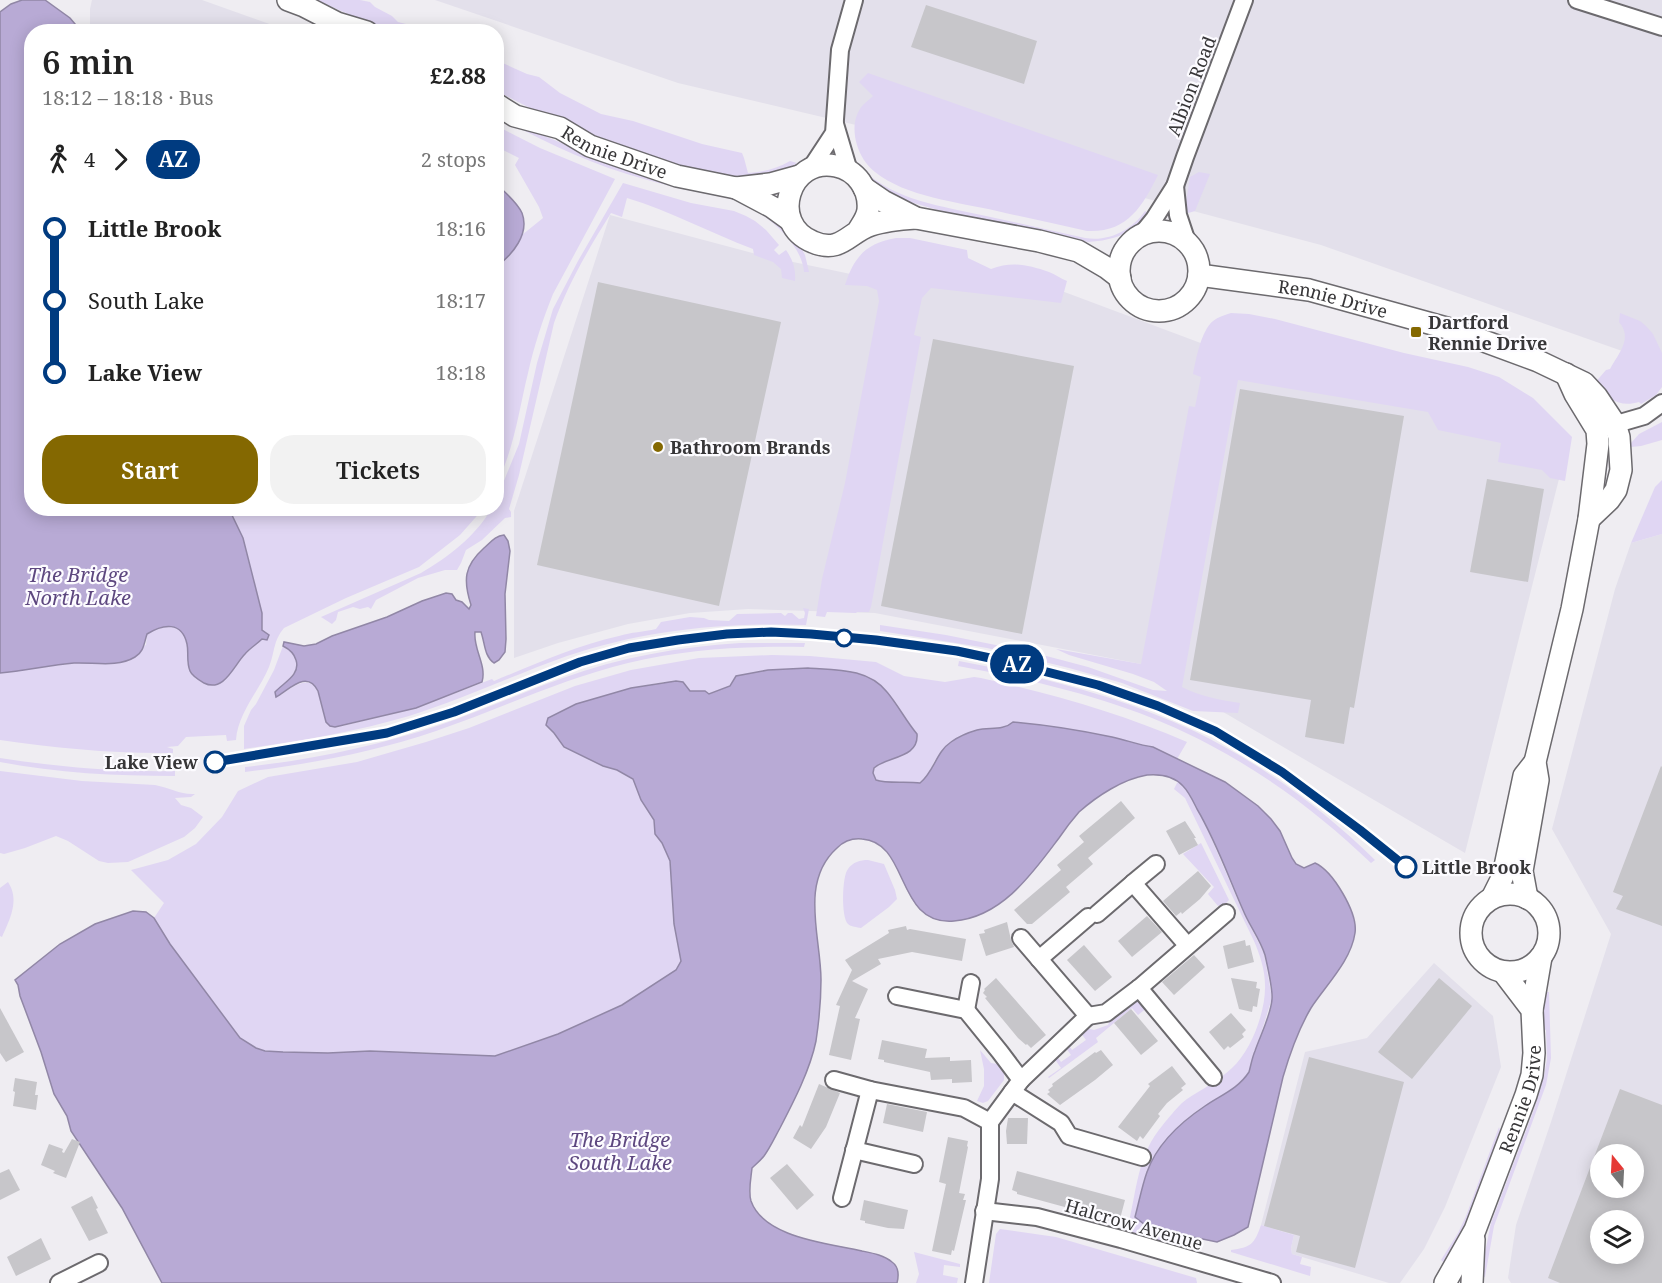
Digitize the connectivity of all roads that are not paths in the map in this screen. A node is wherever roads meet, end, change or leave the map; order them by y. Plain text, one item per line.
1 (288, 0) edge
2 (854, 0) edge
3 (1244, 0) edge
4 (1576, 0) edge
5 (340, 24) edge
6 (1662, 27) edge
7 (504, 109) edge
8 (835, 123) junction
9 (849, 171) junction
10 (805, 172) junction
11 (1175, 186) junction
12 (736, 188) junction
13 (864, 188) junction
14 (916, 218) junction
15 (790, 220) junction
16 (858, 231) junction
17 (1136, 239) junction
18 (1187, 242) junction
19 (1078, 251) junction
20 (1199, 275) junction
21 (1120, 278) junction
22 (1662, 403) edge
23 (1606, 427) junction
24 (1535, 762) junction
25 (1156, 864) dead end
26 (1133, 883) junction
27 (1491, 898) junction
28 (1527, 898) junction
29 (1226, 913) dead end
30 (1021, 938) dead end
31 (1187, 945) junction
32 (1541, 957) junction
33 (1039, 959) junction
34 (1503, 972) junction
35 (970, 983) dead end
36 (1139, 988) junction
37 (897, 996) dead end
38 (966, 1010) junction
39 (1532, 1010) junction
40 (1088, 1016) junction
41 (1213, 1077) dead end
42 (834, 1080) dead end
43 (1016, 1086) junction
44 (870, 1090) junction
45 (990, 1122) junction
46 (854, 1150) junction
47 (1142, 1156) dead end
48 (914, 1164) dead end
49 (842, 1198) dead end
50 (984, 1211) junction
51 (1475, 1230) junction
52 (99, 1263) dead end
53 (59, 1283) edge
54 (974, 1283) edge
55 (1272, 1283) edge
56 (1445, 1283) edge
57 (1472, 1283) edge

1 - 5 street
2 - 8 street
3 - 11 street, Albion Road
4 - 6 street
7 - 12 street, Rennie Drive
8 - 9 street
8 - 10 street
9 - 10 street, Rennie Drive
9 - 13 street, Rennie Drive
10 - 12 street, Rennie Drive
10 - 15 street
11 - 17 street, Albion Road
11 - 18 street, Albion Road
12 - 15 street, Rennie Drive
13 - 14 street, Rennie Drive
13 - 16 street
14 - 16 street, Rennie Drive
14 - 19 street, Rennie Drive
15 - 16 street, Rennie Drive
17 - 18 street, Rennie Drive
17 - 19 street, Rennie Drive
17 - 21 street
18 - 20 street
19 - 21 street, Rennie Drive
20 - 21 street, Rennie Drive
20 - 23 street, Rennie Drive
22 - 23 street
23 - 24 street
24 - 27 street
24 - 28 street
25 - 26 street
26 - 31 street
26 - 33 street
27 - 28 street
27 - 34 street
28 - 32 street
29 - 31 street
30 - 33 street
31 - 36 street
32 - 34 street
32 - 39 street, Rennie Drive
33 - 40 street
34 - 39 street
35 - 38 street
36 - 40 street
36 - 41 street
37 - 38 street
38 - 43 street
39 - 51 street, Rennie Drive
40 - 43 street
42 - 44 street
43 - 45 street
43 - 47 street
44 - 45 street
44 - 46 street
45 - 50 street
46 - 48 street
46 - 49 street
50 - 54 street
50 - 55 street, Halcrow Avenue
51 - 56 street, Rennie Drive
51 - 57 street, Rennie Drive
52 - 53 street

